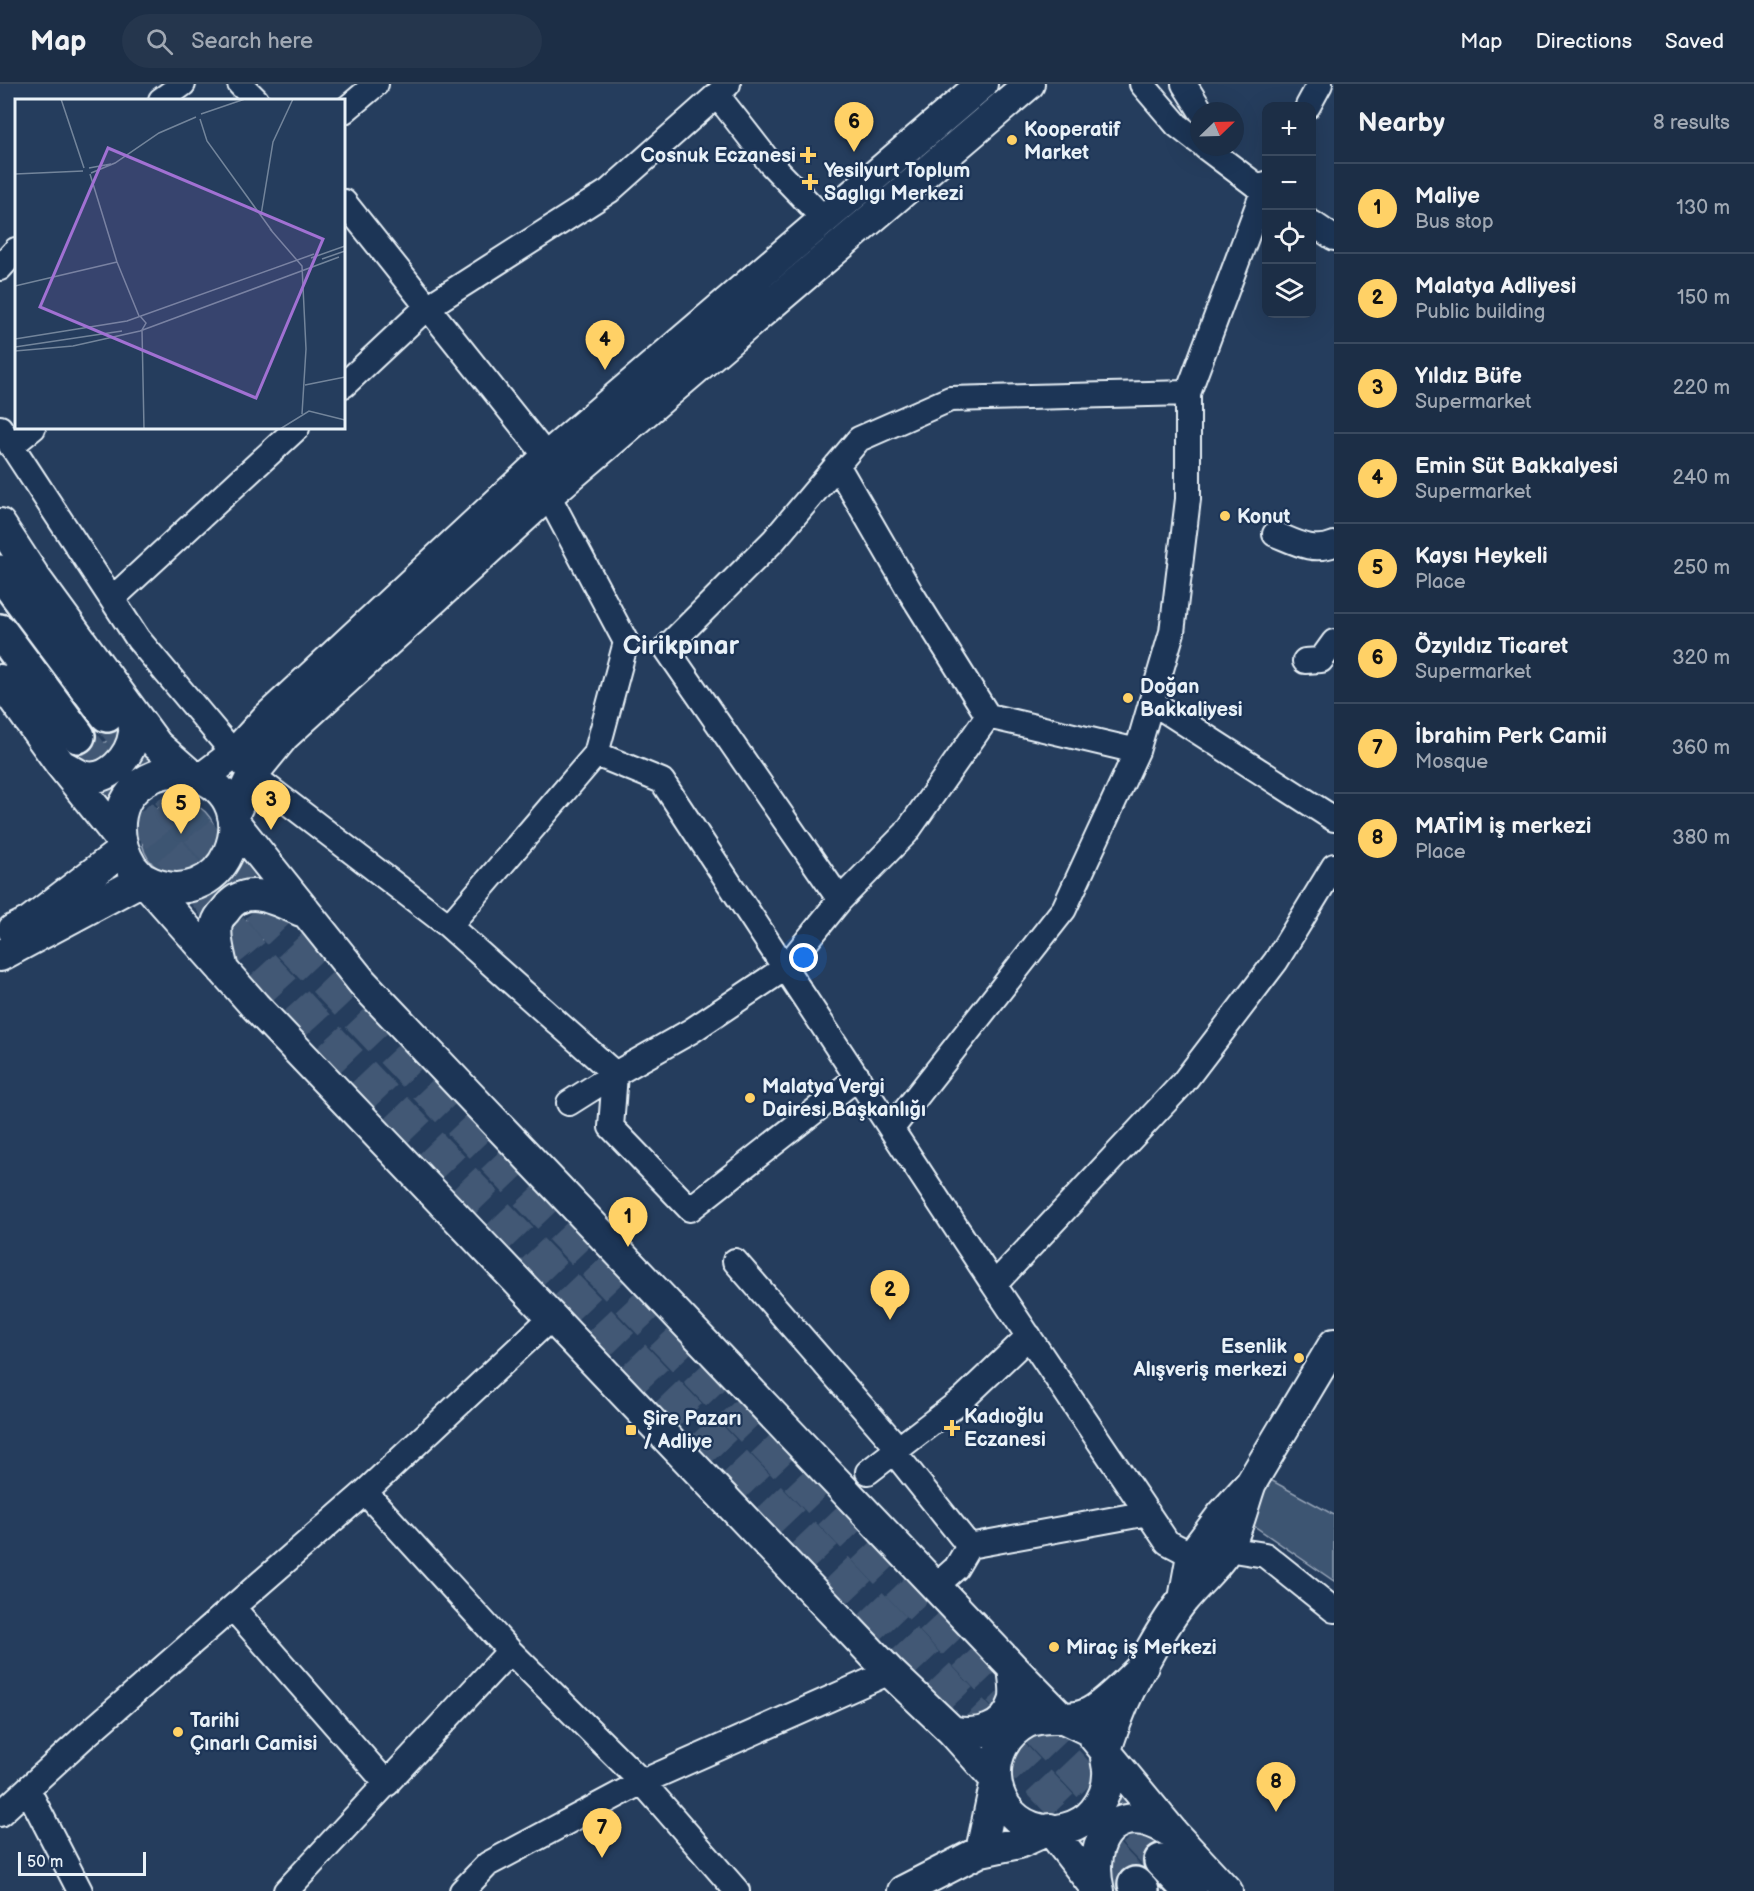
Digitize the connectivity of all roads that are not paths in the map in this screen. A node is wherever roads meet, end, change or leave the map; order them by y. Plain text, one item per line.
1 (183, 84) edge
2 (240, 84) edge
3 (376, 84) edge
4 (982, 84) edge
5 (1029, 84) edge
6 (1142, 84) edge
7 (1184, 84) edge
8 (1320, 84) edge
9 (722, 90) edge
10 (162, 99) edge
11 (255, 99) edge
12 (1196, 102) edge
13 (1310, 102) edge
14 (345, 110) edge
15 (1190, 135) edge
16 (1217, 156) edge
17 (1233, 156) edge
18 (1260, 187) edge
19 (345, 203) edge
20 (825, 220) junction
21 (1316, 226) edge
22 (1334, 238) edge
23 (15, 251) edge
24 (0, 268) edge
25 (426, 308) junction
26 (345, 384) edge
27 (1188, 393) junction
28 (30, 429) edge
29 (296, 429) edge
30 (6, 437) edge
31 (547, 457) junction
32 (837, 465) junction
33 (548, 495) junction
34 (0, 524) edge
35 (1275, 534) dead end
36 (1334, 544) edge
37 (0, 572) edge
38 (113, 598) junction
39 (0, 631) edge
40 (626, 642) junction
41 (1334, 642) edge
42 (666, 648) junction
43 (1305, 661) dead end
44 (0, 680) edge
45 (1152, 702) junction
46 (117, 710) junction
47 (988, 716) junction
48 (78, 736) tunnel mouth
49 (1137, 751) junction
50 (596, 754) junction
51 (243, 764) junction
52 (61, 765) junction
53 (196, 776) junction
54 (233, 819) junction
55 (1334, 819) edge
56 (121, 845) junction
57 (1334, 866) edge
58 (144, 879) junction
59 (840, 900) junction
60 (306, 913) junction
61 (449, 926) junction
62 (0, 937) edge
63 (0, 957) edge
64 (785, 968) junction
65 (223, 970) junction
66 (615, 1074) junction
67 (858, 1077) junction
68 (568, 1103) dead end
69 (892, 1128) junction
70 (735, 1261) dead end
71 (994, 1285) junction
72 (552, 1317) junction
73 (1029, 1336) junction
74 (1334, 1344) edge
75 (1324, 1378) edge
76 (896, 1450) junction
77 (868, 1472) dead end
78 (1251, 1483) junction
79 (365, 1492) junction
80 (1148, 1513) junction
81 (969, 1546) junction
82 (1227, 1549) junction
83 (1192, 1555) junction
84 (937, 1585) junction
85 (1184, 1599) junction
86 (233, 1608) junction
87 (1334, 1610) edge
88 (510, 1651) junction
89 (1143, 1666) junction
90 (1013, 1668) junction
91 (890, 1672) junction
92 (1062, 1717) junction
93 (952, 1731) junction
94 (1105, 1754) junction
95 (996, 1780) junction
96 (642, 1782) junction
97 (387, 1784) junction
98 (28, 1790) junction
99 (0, 1814) edge
100 (1050, 1829) junction
101 (1168, 1847) junction
102 (981, 1851) junction
103 (80, 1891) edge
104 (286, 1891) edge
105 (462, 1891) edge
106 (737, 1891) edge
107 (903, 1891) edge
108 (1099, 1891) edge
109 (1190, 1891) edge
110 (1227, 1891) edge

1 - 10 street
2 - 11 street
3 - 14 street
4 - 20 main road
5 - 33 main road
6 - 15 street
7 - 12 street
8 - 13 street
9 - 20 street
9 - 25 street
16 - 18 street
17 - 18 street
18 - 27 street
19 - 25 street
20 - 31 main road
21 - 22 street
23 - 24 street
25 - 26 street
25 - 31 street
27 - 32 street
27 - 45 street
28 - 30 street
29 - 38 street
30 - 38 street
31 - 33 street
31 - 51 main road
32 - 42 street
32 - 47 street
33 - 40 street
33 - 51 main road
34 - 46 main road
35 - 36 street
37 - 46 highway
38 - 51 street
39 - 48 highway
40 - 42 street
40 - 50 street
41 - 43 street
42 - 59 street
44 - 52 main road
45 - 49 street
45 - 55 street
46 - 52 main road
46 - 53 main road
47 - 49 street
47 - 59 street
49 - 69 street
50 - 61 street
50 - 64 street
51 - 53 main road
51 - 54 main road
51 - 61 street
52 - 56 main road
53 - 54 main road
53 - 56 main road
54 - 58 main road
54 - 60 main road
56 - 58 main road
56 - 62 main road
57 - 71 street
58 - 63 main road
58 - 65 main road
59 - 64 street
60 - 65 main road
60 - 84 main road
61 - 66 street
64 - 66 street
64 - 67 street
65 - 72 main road
66 - 67 street
66 - 68 street
67 - 69 street
69 - 71 street
70 - 76 street
71 - 73 street
72 - 79 street
72 - 91 main road
73 - 76 street
73 - 80 street
74 - 75 main road
75 - 78 main road
76 - 77 street
76 - 81 street
78 - 82 main road
78 - 83 main road
79 - 86 street
79 - 88 street
80 - 81 street
80 - 83 street
81 - 84 street
82 - 83 street
82 - 85 main road
82 - 87 street
83 - 85 main road
84 - 90 main road
85 - 89 main road
86 - 97 street
86 - 98 street
88 - 96 street
88 - 97 street
89 - 92 main road
89 - 94 main road
90 - 92 main road
90 - 93 main road
91 - 93 main road
91 - 96 street
92 - 94 main road
92 - 95 main road
93 - 95 main road
94 - 100 main road
94 - 101 main road
95 - 100 main road
95 - 102 main road
96 - 105 street
96 - 106 street
97 - 104 street
98 - 99 street
98 - 103 street
100 - 102 main road
100 - 108 main road
101 - 108 main road
101 - 109 highway
101 - 110 main road
102 - 107 main road

